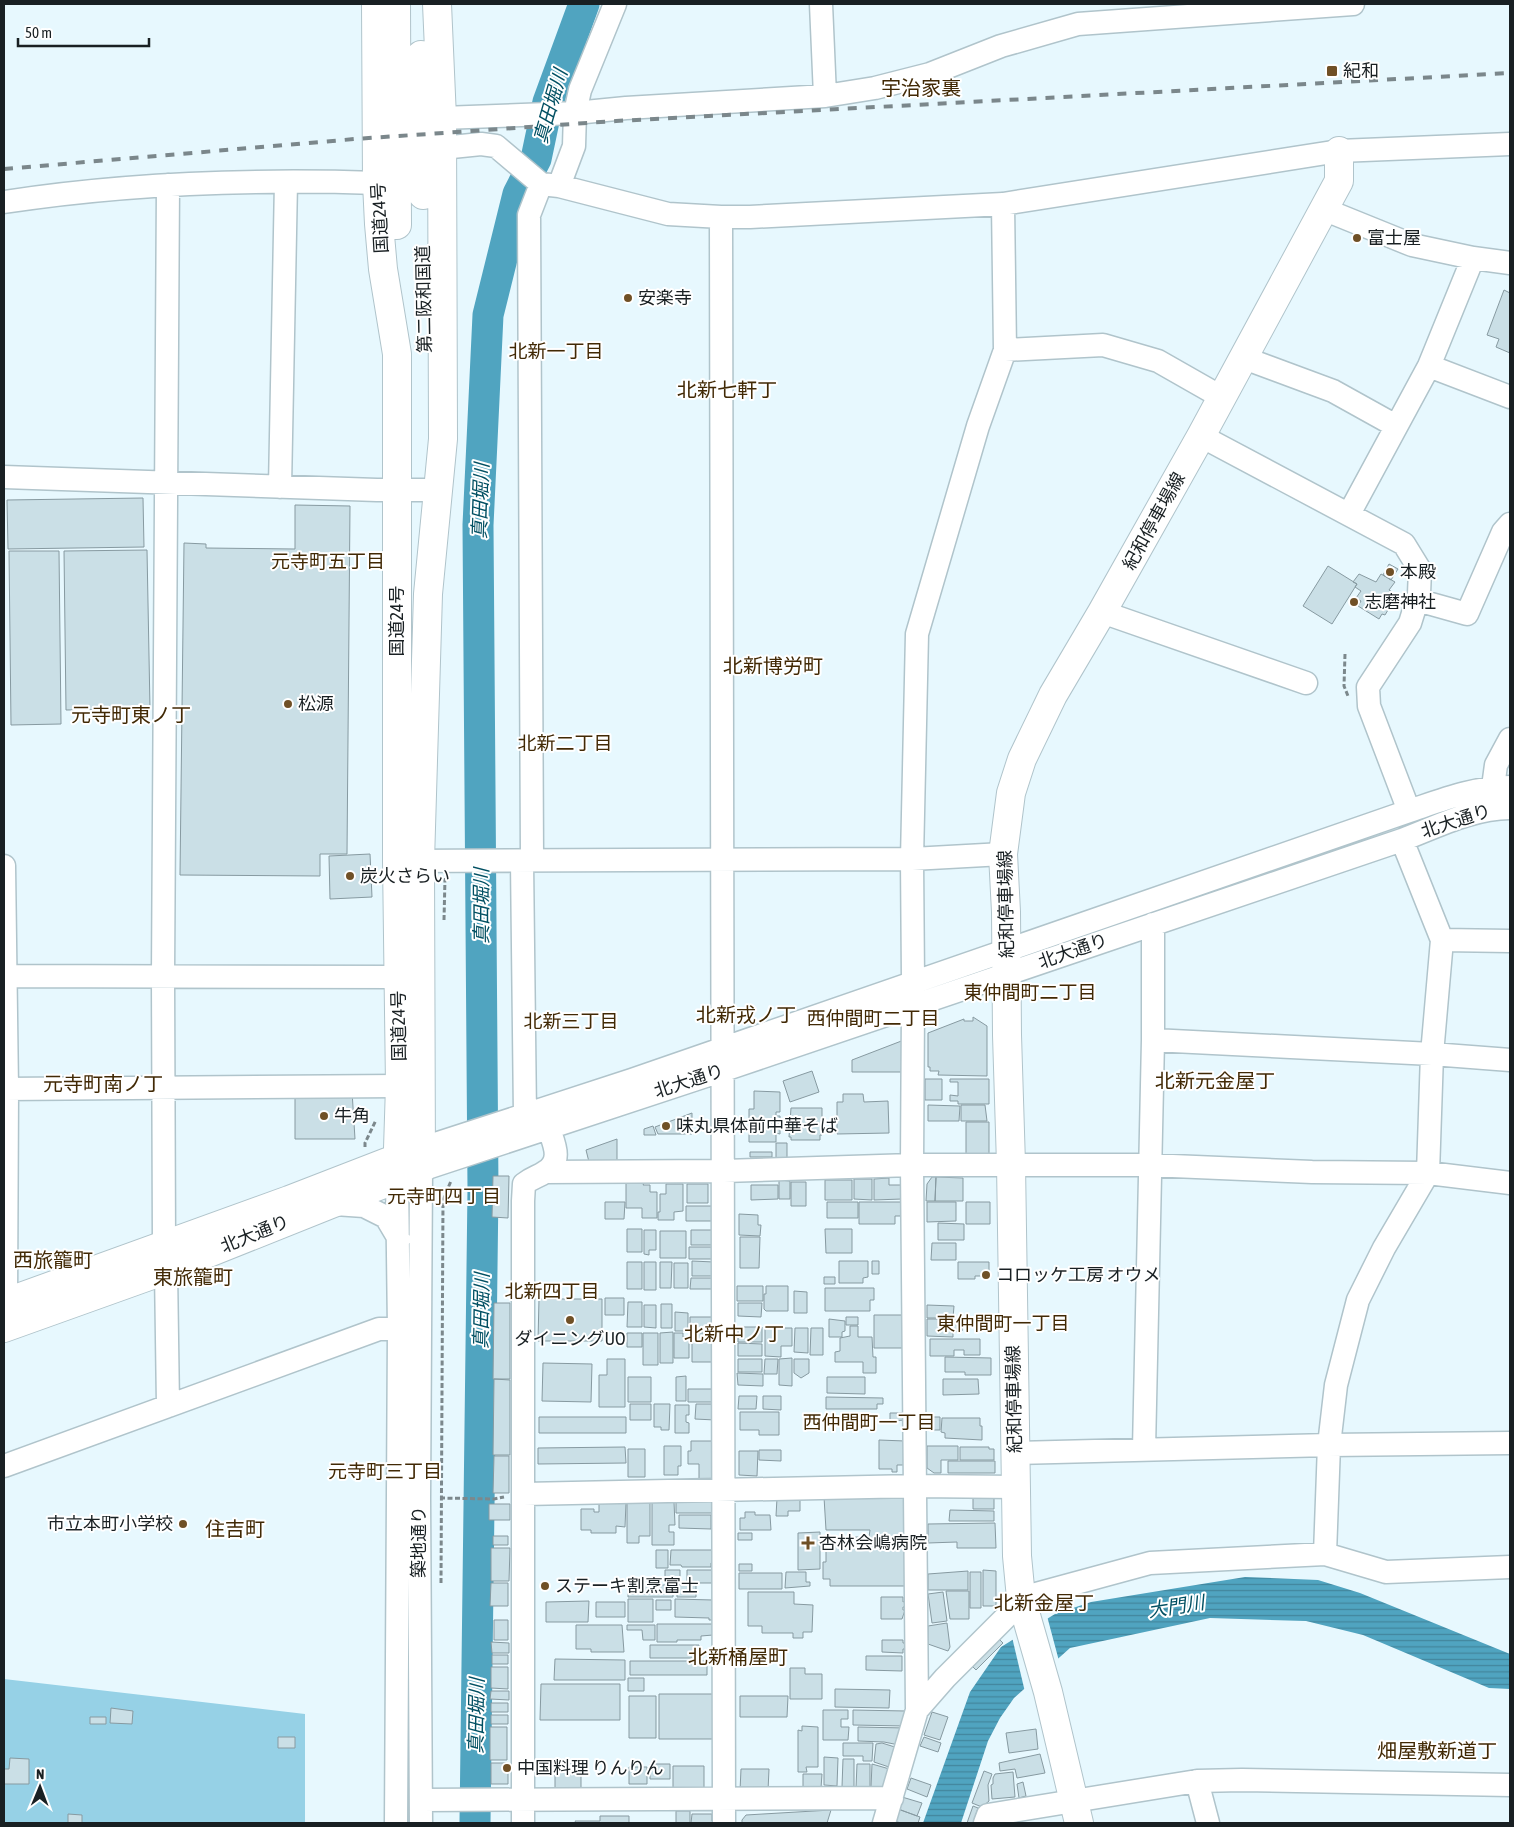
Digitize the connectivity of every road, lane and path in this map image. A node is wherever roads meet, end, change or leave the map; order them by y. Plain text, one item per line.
1 (376, 4) edge
2 (396, 4) edge
3 (420, 4) edge
4 (437, 4) edge
5 (614, 4) edge
6 (821, 4) edge
7 (1353, 4) edge
8 (825, 96) junction
9 (571, 113) junction
10 (442, 118) junction
11 (1510, 144) edge
12 (442, 148) junction
13 (1340, 151) junction
14 (286, 182) junction
15 (377, 182) junction
16 (168, 185) junction
17 (550, 185) junction
18 (4, 202) edge
19 (1003, 204) junction
20 (1324, 209) junction
21 (721, 217) junction
22 (1473, 258) junction
23 (1510, 263) edge
24 (1005, 350) junction
25 (397, 354) junction
26 (1244, 358) junction
27 (1429, 366) junction
28 (1510, 397) edge
29 (1223, 398) junction
30 (1396, 426) junction
31 (1201, 436) junction
32 (4, 477) edge
33 (167, 482) junction
34 (280, 487) junction
35 (397, 490) junction
36 (432, 490) junction
37 (1349, 514) junction
38 (1510, 524) edge
39 (1417, 600) junction
40 (1102, 612) junction
41 (1306, 682) dead end
42 (1510, 739) edge
43 (1502, 797) edge
44 (1409, 810) junction
45 (1402, 840) junction
46 (1003, 854) junction
47 (912, 859) junction
48 (431, 861) junction
49 (527, 861) junction
50 (722, 861) junction
51 (4, 866) edge
52 (444, 924) dead end
53 (1153, 924) junction
54 (1442, 940) junction
55 (1510, 941) edge
56 (1007, 961) junction
57 (5, 976) edge
58 (162, 976) junction
59 (398, 976) junction
60 (913, 981) junction
61 (913, 1005) junction
62 (1153, 1040) junction
63 (724, 1047) junction
64 (1432, 1054) junction
65 (1510, 1060) edge
66 (724, 1070) junction
67 (400, 1086) junction
68 (5, 1089) edge
69 (162, 1089) junction
70 (525, 1116) junction
71 (549, 1129) junction
72 (494, 1136) junction
73 (460, 1151) junction
74 (1012, 1164) junction
75 (409, 1165) junction
76 (912, 1165) junction
77 (1149, 1165) junction
78 (724, 1171) junction
79 (545, 1172) junction
80 (1428, 1173) junction
81 (1510, 1184) edge
82 (5, 1203) edge
83 (331, 1204) junction
84 (398, 1239) junction
85 (165, 1258) junction
86 (4, 1311) edge
87 (399, 1329) junction
88 (168, 1406) junction
89 (1510, 1443) edge
90 (1328, 1445) junction
91 (1144, 1449) junction
92 (1015, 1453) junction
93 (4, 1466) edge
94 (916, 1486) junction
95 (1016, 1486) junction
96 (725, 1489) junction
97 (524, 1494) junction
98 (419, 1498) junction
99 (442, 1498) junction
100 (494, 1499) dead end
101 (1325, 1554) junction
102 (1510, 1567) edge
103 (441, 1586) dead end
104 (1023, 1607) junction
105 (918, 1710) junction
106 (1197, 1780) junction
107 (1510, 1784) edge
108 (724, 1798) junction
109 (892, 1798) junction
110 (523, 1799) junction
111 (422, 1800) junction
112 (1076, 1812) edge
113 (396, 1823) edge
114 (421, 1823) edge
115 (523, 1823) edge
116 (724, 1823) edge
117 (884, 1823) edge
118 (985, 1823) edge
119 (1208, 1823) edge

1 - 15 main road, 国道24号
2 - 25 main road, 第二阪和国道
3 - 36 main road, 第二阪和国道
4 - 10 main road, 国道24号
5 - 9 street
6 - 8 street
7 - 8 street
8 - 9 street
9 - 10 street
9 - 17 street
10 - 12 main road, 国道24号
11 - 13 street
12 - 17 street
12 - 36 main road, 国道24号
13 - 19 street
13 - 20 main road, 紀和停車場線
14 - 15 street
14 - 16 street
14 - 34 street
15 - 25 main road, 国道24号
16 - 18 street
16 - 33 street
17 - 21 street
17 - 49 street
19 - 21 street
19 - 24 street
20 - 22 street
20 - 26 main road, 紀和停車場線
21 - 50 street
22 - 23 street
22 - 27 street
24 - 29 street
24 - 47 street
25 - 35 main road, 国道24号
26 - 29 main road, 紀和停車場線
26 - 30 street
27 - 28 street
27 - 30 street
29 - 31 main road, 紀和停車場線
30 - 37 street
31 - 37 street
31 - 40 main road, 紀和停車場線
32 - 33 street
33 - 34 street
33 - 58 street
34 - 35 street
35 - 36 street
35 - 48 main road, 国道24号
36 - 48 main road, 国道24号
37 - 39 street
38 - 39 street
39 - 44 street
40 - 41 street
40 - 46 main road, 紀和停車場線
42 - 43 street
43 - 44 street, 北大通り
43 - 45 street, 北大通り
44 - 56 street, 北大通り
45 - 53 street, 北大通り
45 - 54 street
46 - 47 street
46 - 56 main road, 紀和停車場線
47 - 50 street
47 - 60 street
48 - 49 street
48 - 52 path
48 - 59 main road, 国道24号
48 - 75 main road, 国道24号
49 - 50 street
49 - 70 street
50 - 63 street
51 - 57 street
53 - 56 street, 北大通り
53 - 62 street
54 - 55 street
54 - 64 street
56 - 60 street, 北大通り
56 - 61 street, 北大通り
56 - 74 main road, 紀和停車場線
57 - 58 street
57 - 68 street
58 - 59 street
58 - 69 street
59 - 67 main road, 国道24号
60 - 63 street, 北大通り
61 - 66 street, 北大通り
61 - 76 street
62 - 64 street
62 - 77 street
63 - 66 street
63 - 70 street, 北大通り
64 - 65 street
64 - 80 street
66 - 71 street, 北大通り
66 - 78 street
67 - 69 street
67 - 75 main road, 国道24号
68 - 69 street
68 - 82 street
69 - 85 street
70 - 72 street, 北大通り
71 - 72 street, 北大通り
71 - 79 street
72 - 73 street
73 - 75 street
73 - 99 path
74 - 76 street
74 - 77 street
74 - 92 main road, 紀和停車場線
75 - 83 main road, 北大通り
75 - 84 street, 築地通り
75 - 85 main road, 北大通り
75 - 98 street, 築地通り
76 - 78 street
76 - 94 street
77 - 80 street
77 - 91 street
78 - 79 street
78 - 96 street
79 - 97 street
80 - 81 street
80 - 90 street
82 - 86 street
83 - 84 street
83 - 85 main road, 北大通り
84 - 87 street, 築地通り
85 - 86 main road, 北大通り
85 - 88 street
87 - 88 street
87 - 113 street, 築地通り
88 - 93 street
89 - 90 street
90 - 91 street
90 - 101 street
91 - 92 street
92 - 95 main road, 紀和停車場線
94 - 95 street
94 - 96 street
94 - 105 street
95 - 104 main road, 紀和停車場線
96 - 97 street
96 - 108 street
97 - 110 street
98 - 99 path
98 - 111 street, 築地通り
99 - 100 path
99 - 103 path
101 - 102 street
101 - 104 street
104 - 105 street
104 - 112 main road, 紀和停車場線
105 - 109 street
106 - 107 street
106 - 112 street
106 - 119 street
108 - 109 street
108 - 110 street
108 - 116 street
109 - 117 street
110 - 111 street
110 - 115 street
111 - 114 street, 築地通り
112 - 118 street

